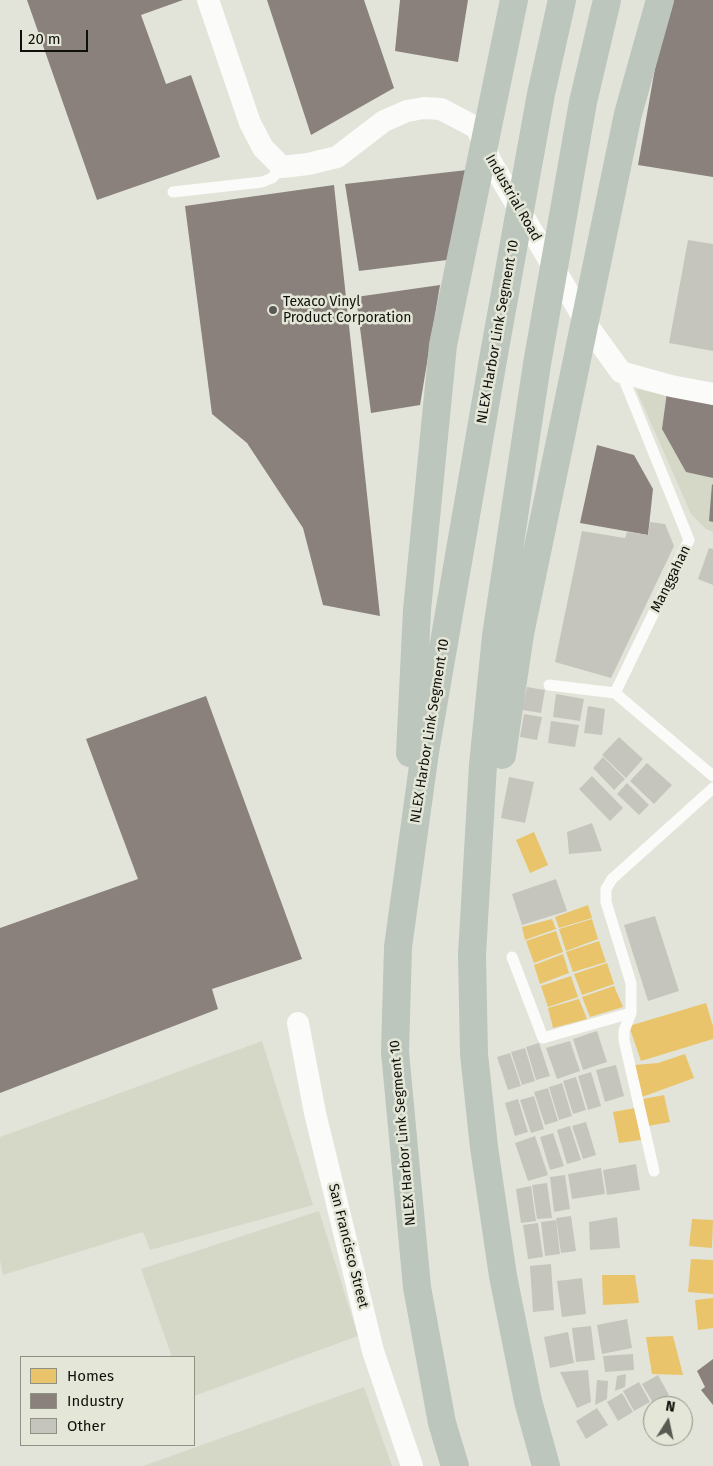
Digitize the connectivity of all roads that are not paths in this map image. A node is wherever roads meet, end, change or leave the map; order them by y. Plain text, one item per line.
1 (208, 0) edge
2 (514, 0) edge
3 (562, 0) edge
4 (606, 0) edge
5 (660, 0) edge
6 (282, 167) junction
7 (173, 192) dead end
8 (621, 372) junction
9 (713, 394) edge
10 (549, 684) dead end
11 (616, 693) junction
12 (713, 776) edge
13 (713, 788) edge
14 (398, 946) junction
15 (472, 955) junction
16 (512, 957) dead end
17 (631, 1013) junction
18 (298, 1022) dead end
19 (654, 1171) dead end
20 (412, 1466) edge
21 (455, 1466) edge
22 (546, 1466) edge

1 - 6 street
2 - 14 highway
3 - 14 highway, NLEX Harbor Link Segment 10
4 - 15 highway
5 - 15 highway
6 - 7 lane
6 - 8 street, Industrial Road
8 - 9 street
8 - 11 lane, Manggahan
10 - 11 lane
11 - 12 lane
13 - 17 lane
14 - 21 highway, NLEX Harbor Link Segment 10
15 - 22 highway
16 - 17 lane
17 - 19 lane
18 - 20 street, San Francisco Street

